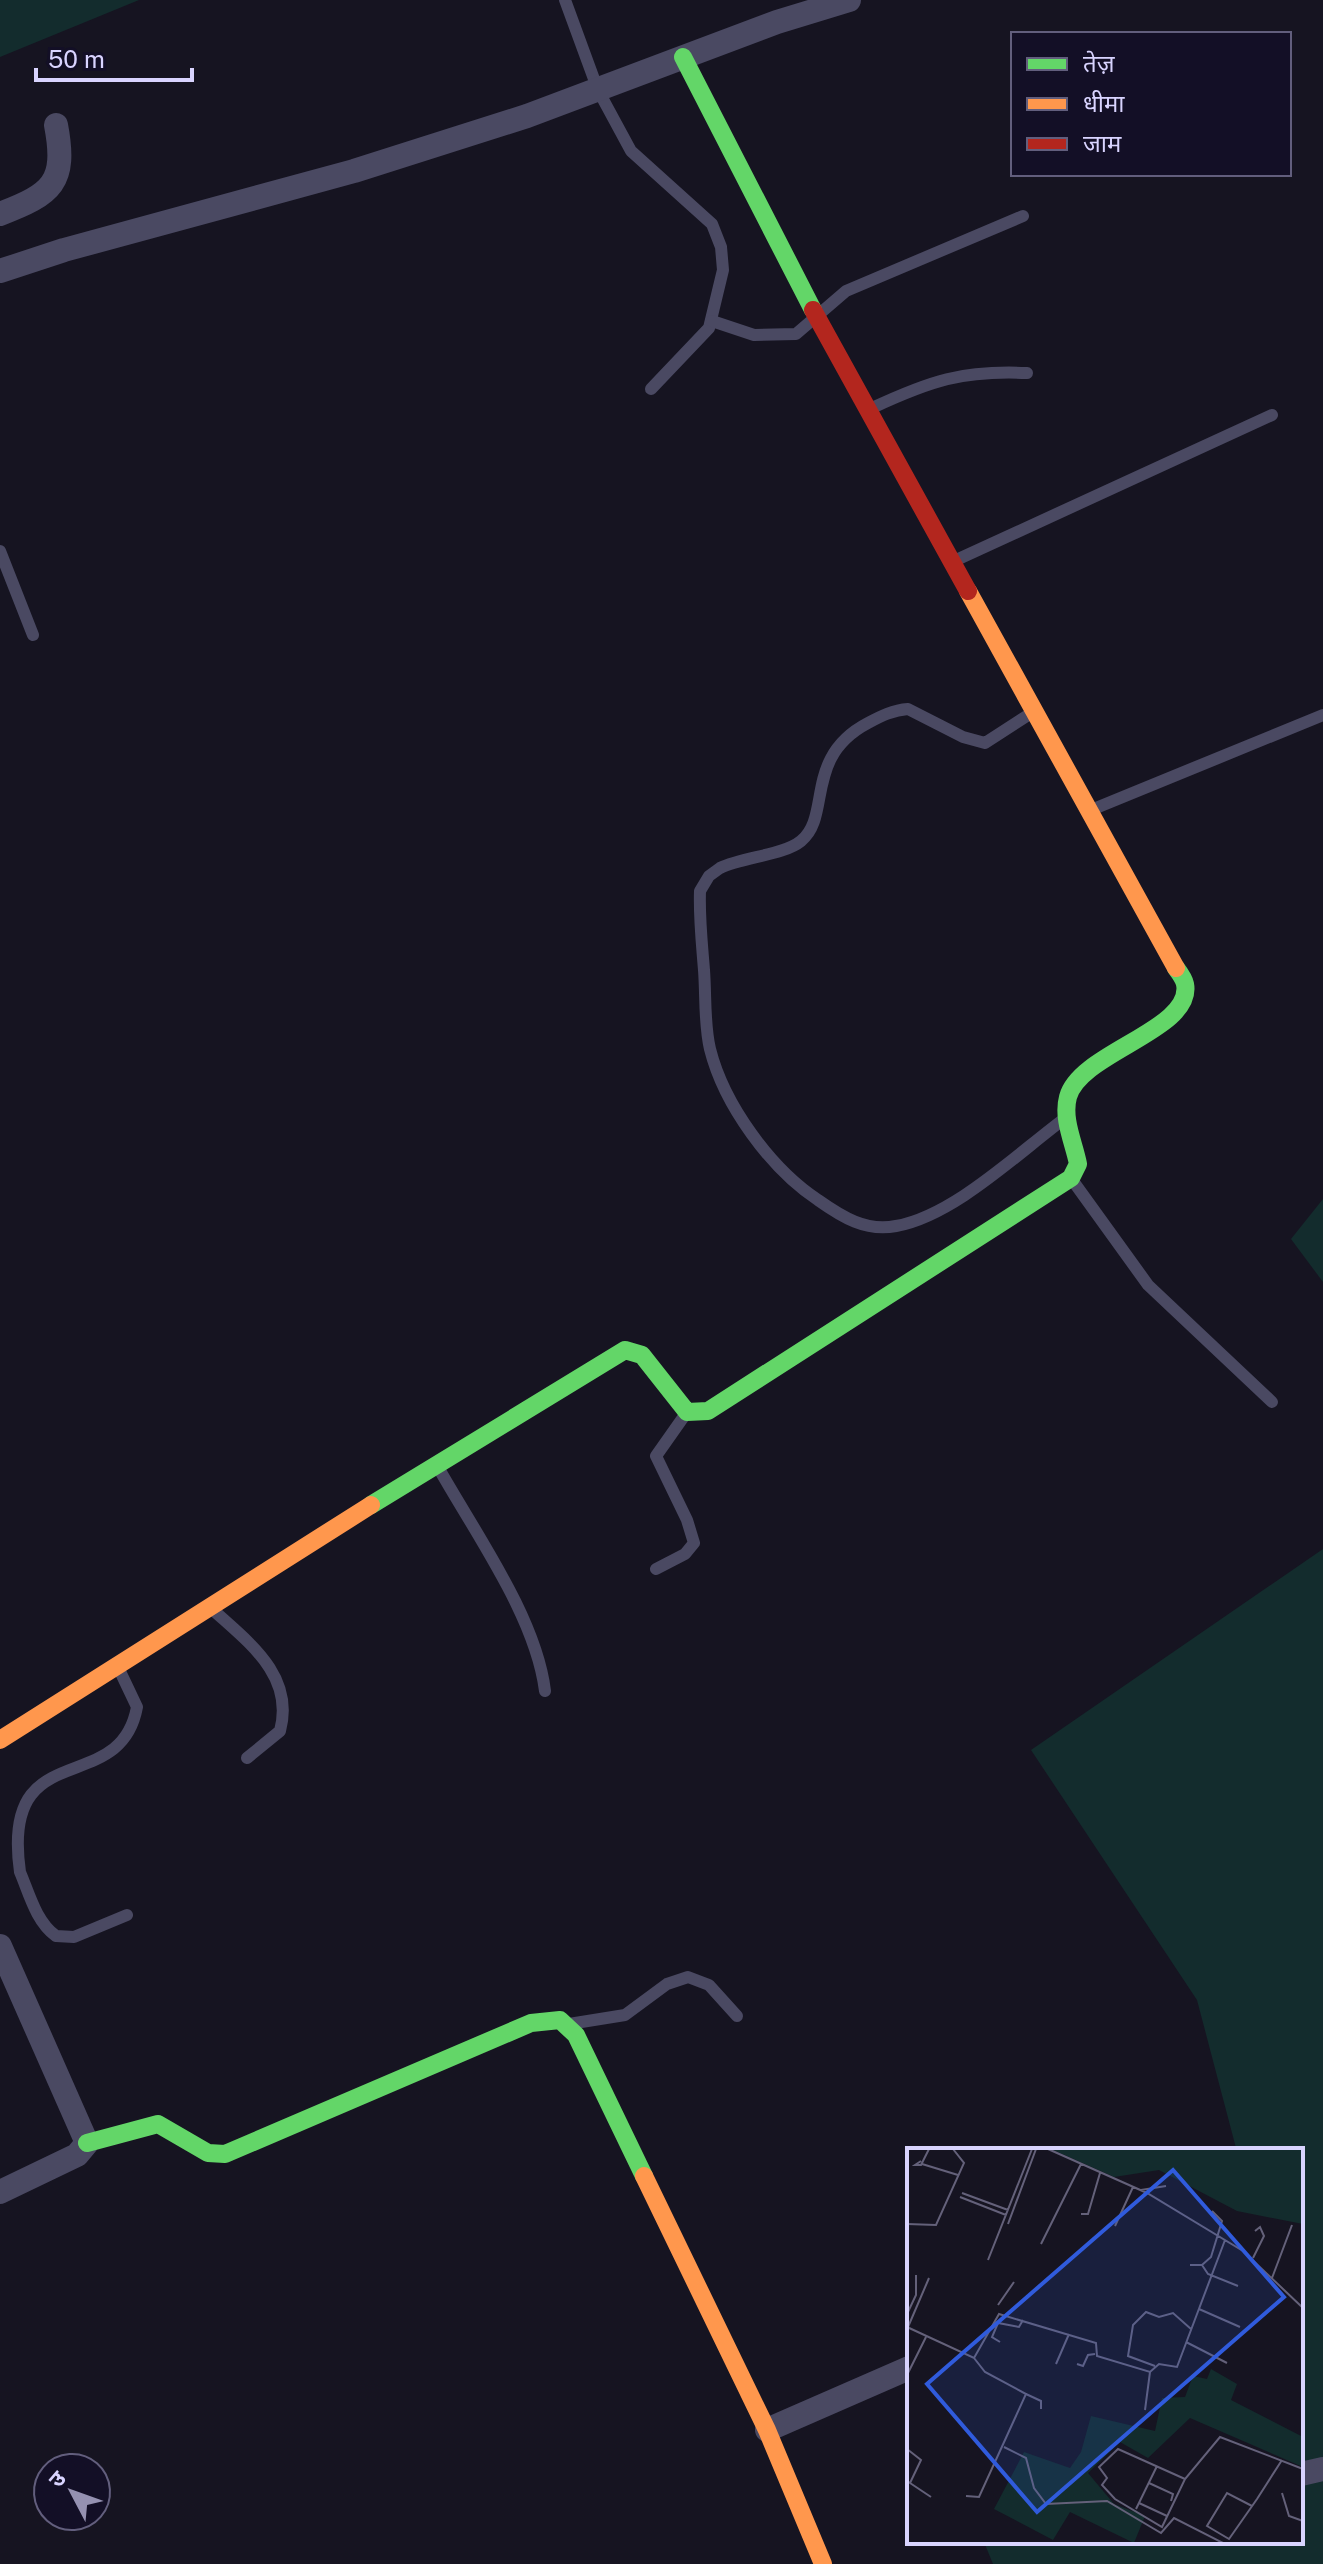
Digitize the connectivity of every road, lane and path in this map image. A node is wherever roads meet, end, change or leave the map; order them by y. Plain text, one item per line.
1 (565, 0) edge
2 (849, 0) edge
3 (683, 57) junction
4 (598, 90) junction
5 (56, 125) dead end
6 (0, 214) edge
7 (1023, 216) dead end
8 (0, 271) edge
9 (816, 315) junction
10 (712, 321) junction
11 (1027, 373) dead end
12 (651, 389) dead end
13 (869, 409) junction
14 (1272, 415) dead end
15 (0, 551) edge
16 (954, 561) junction
17 (33, 635) dead end
18 (1034, 712) junction
19 (1323, 715) edge
20 (1088, 811) junction
21 (1067, 1117) junction
22 (1071, 1178) junction
23 (1272, 1402) dead end
24 (687, 1412) junction
25 (437, 1464) junction
26 (656, 1569) dead end
27 (210, 1606) junction
28 (116, 1665) junction
29 (545, 1691) dead end
30 (0, 1740) edge
31 (247, 1758) dead end
32 (16, 1790) dead end
33 (4, 1829) dead end
34 (127, 1915) dead end
35 (0, 1946) edge
36 (737, 2016) dead end
37 (566, 2024) junction
38 (87, 2143) junction
39 (0, 2192) edge
40 (907, 2369) edge
41 (767, 2430) junction
42 (1323, 2469) edge
43 (1303, 2474) edge
44 (823, 2564) edge

1 - 4 lane
2 - 3 street
3 - 4 street
3 - 9 street
4 - 8 street
4 - 10 lane
5 - 6 street
7 - 9 lane
9 - 10 lane
9 - 13 street
10 - 12 lane
11 - 13 lane
13 - 16 street
14 - 16 lane
15 - 17 lane
16 - 18 street
18 - 20 street
18 - 21 lane
19 - 20 lane
20 - 21 street
21 - 22 street
22 - 23 lane
22 - 24 street
24 - 25 street
24 - 26 lane
25 - 27 street
25 - 29 lane
27 - 28 street
27 - 31 lane
28 - 30 street
28 - 32 lane
33 - 34 lane
35 - 38 street
36 - 37 lane
37 - 38 street
37 - 41 street
38 - 39 street
40 - 41 street
41 - 44 street
42 - 43 street

